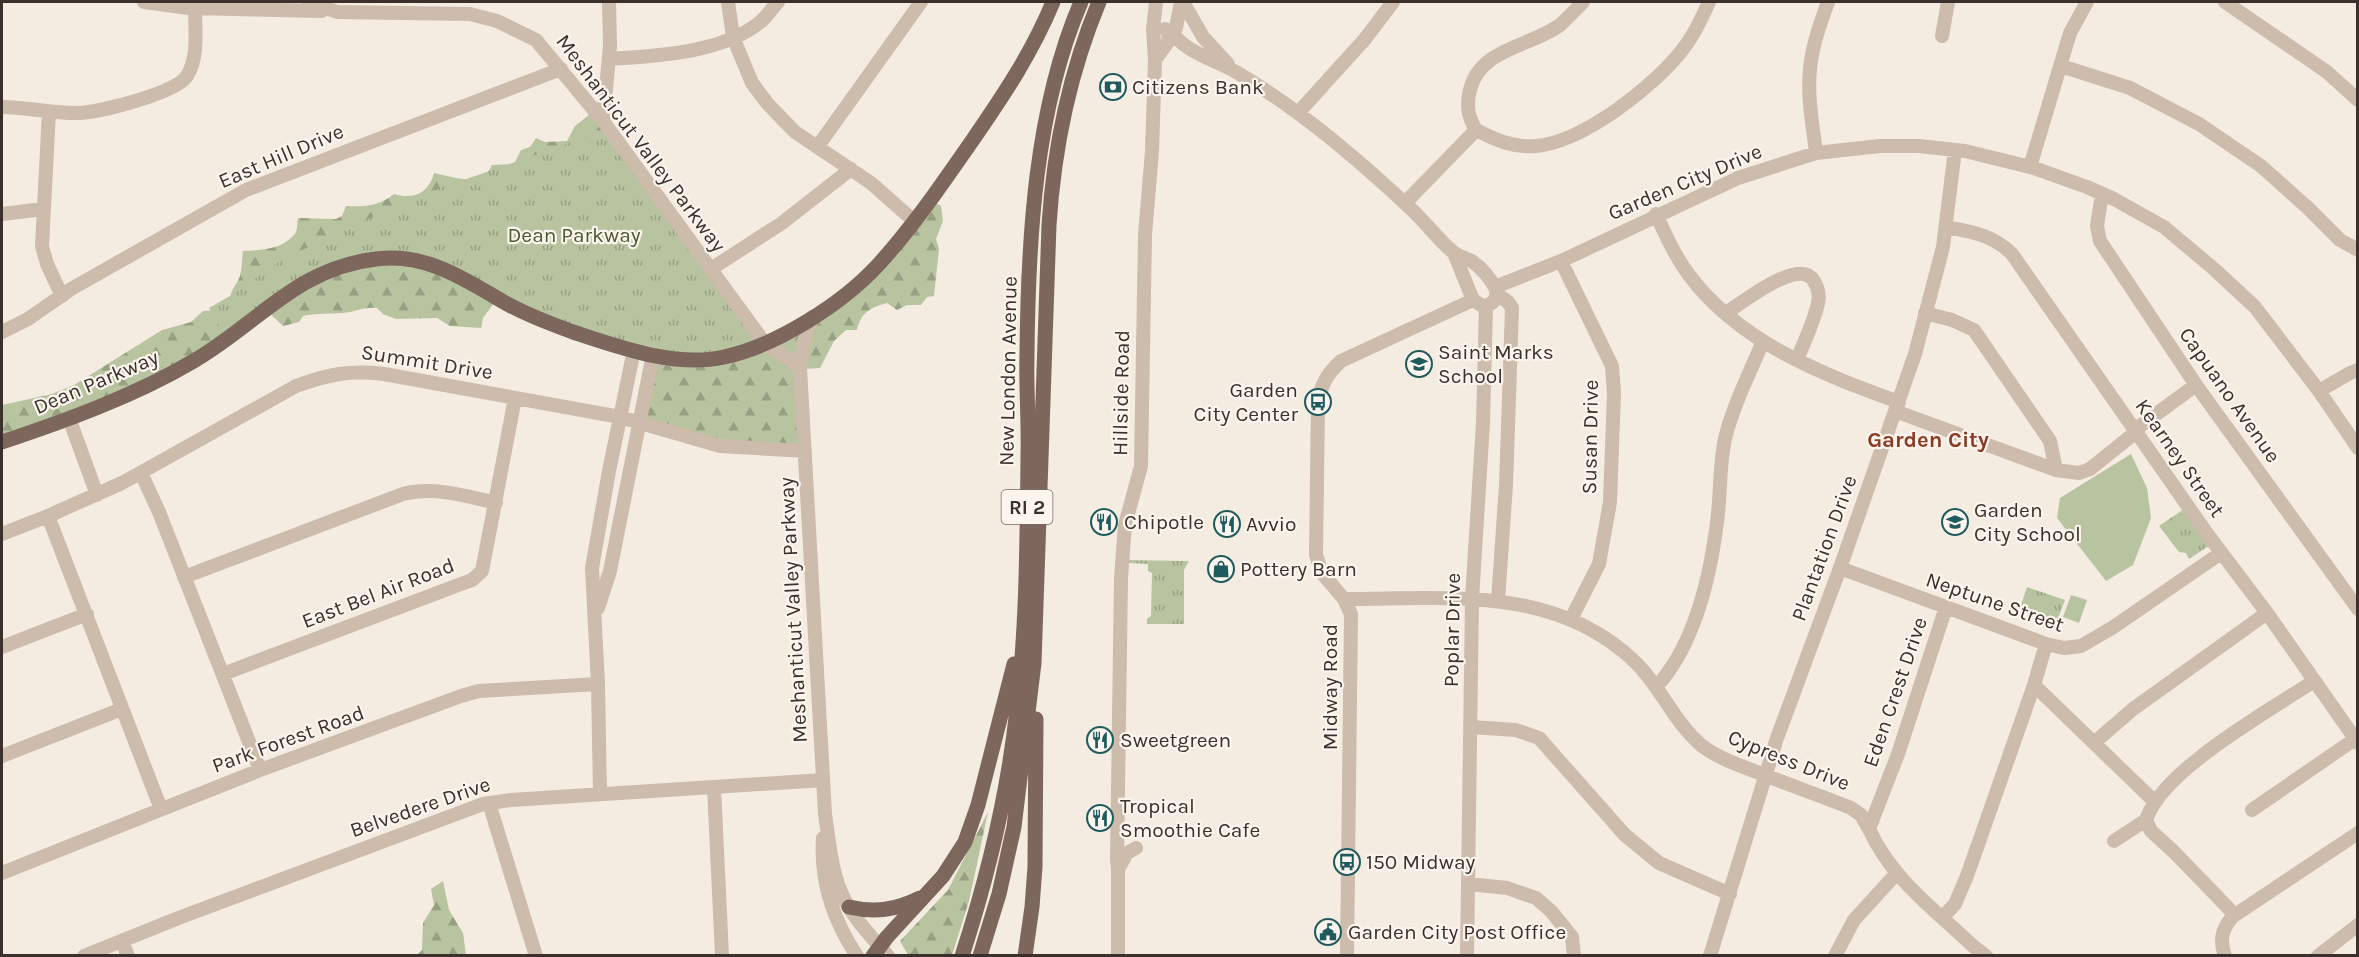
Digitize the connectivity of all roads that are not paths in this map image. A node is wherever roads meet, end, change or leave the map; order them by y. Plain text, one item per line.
1 (144, 2) edge
2 (308, 2) edge
3 (609, 2) edge
4 (728, 2) edge
5 (778, 2) edge
6 (921, 2) edge
7 (1053, 2) edge
8 (1081, 2) edge
9 (1099, 2) edge
10 (1182, 2) edge
11 (1394, 2) edge
12 (1583, 2) edge
13 (1710, 2) edge
14 (1828, 2) edge
15 (1948, 2) edge
16 (2086, 2) edge
17 (2225, 2) edge
18 (1154, 7) edge
19 (195, 8) junction
20 (337, 12) junction
21 (1171, 30) junction
22 (1942, 36) dead end
23 (733, 37) junction
24 (1188, 47) junction
25 (1157, 58) junction
26 (609, 59) junction
27 (2061, 66) junction
28 (561, 69) junction
29 (1236, 72) junction
30 (2358, 100) edge
31 (2, 107) edge
32 (49, 112) junction
33 (1298, 113) junction
34 (603, 121) junction
35 (1476, 130) junction
36 (818, 146) junction
37 (1955, 150) junction
38 (1816, 153) junction
39 (2030, 167) junction
40 (851, 169) junction
41 (2102, 194) junction
42 (1405, 203) junction
43 (43, 209) junction
44 (2, 214) edge
45 (1656, 214) junction
46 (914, 221) junction
47 (1946, 227) junction
48 (2358, 250) edge
49 (1454, 252) junction
50 (1561, 261) junction
51 (711, 269) junction
52 (1494, 288) junction
53 (62, 296) junction
54 (1477, 299) junction
55 (1726, 313) junction
56 (1925, 313) junction
57 (812, 317) junction
58 (2, 332) edge
59 (1763, 341) junction
60 (766, 345) junction
61 (634, 350) junction
62 (653, 354) junction
63 (1797, 360) junction
64 (800, 368) junction
65 (2358, 370) edge
66 (2196, 385) junction
67 (2319, 392) junction
68 (515, 398) junction
69 (1897, 407) junction
70 (620, 417) junction
71 (69, 418) junction
72 (639, 423) junction
73 (2136, 432) junction
74 (2, 442) edge
75 (2358, 448) edge
76 (805, 451) junction
77 (2056, 470) junction
78 (141, 472) junction
79 (97, 495) junction
80 (496, 503) junction
81 (48, 516) junction
82 (2, 534) edge
83 (2221, 553) junction
84 (1840, 568) junction
85 (184, 577) junction
86 (1344, 599) junction
87 (1472, 599) junction
88 (1498, 600) junction
89 (1946, 607) junction
90 (2358, 609) edge
91 (2267, 613) junction
92 (87, 614) junction
93 (595, 615) junction
94 (1571, 619) junction
95 (1023, 632) junction
96 (2046, 644) junction
97 (2, 647) edge
98 (1034, 663) junction
99 (223, 674) junction
100 (2313, 681) junction
101 (598, 684) junction
102 (2034, 686) junction
103 (1656, 687) junction
104 (122, 709) junction
105 (1471, 727) junction
106 (2356, 741) edge
107 (2095, 742) junction
108 (2, 756) edge
109 (260, 770) junction
110 (1765, 776) junction
111 (823, 780) junction
112 (714, 787) junction
113 (600, 794) junction
114 (2155, 801) junction
115 (489, 803) junction
116 (161, 809) junction
117 (2252, 810) dead end
118 (825, 814) junction
119 (2146, 820) junction
120 (1869, 829) junction
121 (2358, 833) edge
122 (2114, 841) dead end
123 (1136, 848) dead end
124 (1118, 869) junction
125 (2, 873) edge
126 (1896, 874) junction
127 (1468, 884) junction
128 (1731, 894) junction
129 (925, 895) junction
130 (849, 907) junction
131 (2235, 915) junction
132 (1943, 917) junction
133 (2358, 926) edge
134 (122, 941) junction
135 (880, 952) edge
136 (84, 956) edge
137 (128, 956) edge
138 (536, 956) edge
139 (722, 956) edge
140 (857, 956) edge
141 (962, 956) edge
142 (980, 956) edge
143 (1025, 956) edge
144 (1118, 956) edge
145 (1347, 956) edge
146 (1467, 956) edge
147 (1574, 956) edge
148 (1710, 956) edge
149 (1835, 956) edge
150 (1986, 956) edge
151 (2225, 956) edge
152 (2318, 956) edge

1 - 19 street
2 - 20 street, Meshanticut Valley Parkway
3 - 26 street
4 - 23 street
5 - 23 street
6 - 36 street
7 - 46 main road, Dean Parkway
8 - 95 main road, New London Avenue / RI 2
9 - 98 main road, New London Avenue / RI 2
10 - 21 street
10 - 29 street
11 - 33 street
12 - 35 street
13 - 35 street
14 - 38 street
15 - 22 street
16 - 27 street
17 - 30 street
18 - 21 street
18 - 25 street, Hillside Road
19 - 20 street
19 - 32 street
20 - 28 street, Meshanticut Valley Parkway
21 - 24 street
21 - 25 street, Hillside Road
23 - 26 street
23 - 36 street
24 - 25 street
24 - 29 street
25 - 124 street, Hillside Road
26 - 34 street
27 - 39 street
27 - 48 street
28 - 34 street, Meshanticut Valley Parkway
28 - 53 street, East Hill Drive
29 - 33 street
31 - 32 street
32 - 43 street
33 - 42 street
34 - 51 street, Meshanticut Valley Parkway
35 - 42 street
36 - 40 street
37 - 38 street, Garden City Drive
37 - 39 street, Garden City Drive
37 - 47 street, Plantation Drive
38 - 45 street, Garden City Drive
39 - 41 street, Garden City Drive
40 - 46 street
40 - 51 street
41 - 66 street, Capuano Avenue
41 - 67 street, Garden City Drive
42 - 49 street
43 - 44 street
43 - 53 street
45 - 50 street, Garden City Drive
45 - 55 street
46 - 57 main road, Dean Parkway
47 - 56 street, Plantation Drive
47 - 73 street, Kearney Street
49 - 52 street
49 - 54 street
50 - 52 street, Garden City Drive
50 - 94 street, Susan Drive
51 - 60 street, Meshanticut Valley Parkway
52 - 54 street, Garden City Drive
52 - 54 street, Garden City Drive
52 - 88 street
53 - 58 street, East Hill Drive
54 - 86 street, Midway Road
54 - 87 street, Poplar Drive
55 - 59 street
55 - 63 street
56 - 69 street, Plantation Drive
56 - 77 street
57 - 60 main road, Dean Parkway
57 - 64 street
59 - 63 street
59 - 103 street
60 - 62 main road, Dean Parkway
60 - 64 street
61 - 62 main road, Dean Parkway
61 - 70 street
61 - 71 main road, Dean Parkway
62 - 72 street
63 - 69 street
64 - 76 street, Meshanticut Valley Parkway
65 - 67 street
66 - 73 street
66 - 90 street, Capuano Avenue
67 - 75 street, Garden City Drive
68 - 70 street, Summit Drive
68 - 78 street, Summit Drive
68 - 80 street, East Bel Air Road
69 - 77 street
69 - 84 street, Plantation Drive
70 - 72 street, Summit Drive
70 - 93 street
71 - 74 main road, Dean Parkway
71 - 79 street
72 - 76 street, Summit Drive
72 - 93 street
73 - 77 street
73 - 83 street, Kearney Street
76 - 111 street, Meshanticut Valley Parkway
78 - 79 street, Summit Drive
78 - 85 street
79 - 81 street, Summit Drive
80 - 85 street
80 - 99 street, East Bel Air Road
81 - 82 street, Summit Drive
81 - 92 street
83 - 91 street, Kearney Street
83 - 96 street, Neptune Street
84 - 89 street, Neptune Street
84 - 110 street, Plantation Drive
85 - 99 street
86 - 87 street, Cypress Drive
86 - 145 street, Midway Road
87 - 88 street, Cypress Drive
87 - 105 street, Poplar Drive
88 - 94 street, Cypress Drive
89 - 96 street, Neptune Street
89 - 120 street, Eden Crest Drive
91 - 100 street, Kearney Street
91 - 107 street
92 - 97 street
92 - 104 street
93 - 101 street
94 - 103 street, Cypress Drive
95 - 129 main road
95 - 141 main road, New London Avenue / RI 2
96 - 102 street
98 - 142 main road, New London Avenue / RI 2
98 - 143 main road
99 - 109 street
100 - 106 street, Kearney Street
100 - 114 street
101 - 109 street, Park Forest Road
101 - 113 street
102 - 107 street
102 - 132 street
103 - 110 street, Cypress Drive
104 - 108 street
104 - 116 street
105 - 127 street, Poplar Drive
105 - 128 street
106 - 117 street
107 - 114 street
109 - 116 street, Park Forest Road
110 - 120 street, Cypress Drive
110 - 128 street, Plantation Drive
111 - 112 street, Belvedere Drive
111 - 118 street, Meshanticut Valley Parkway
112 - 113 street, Belvedere Drive
112 - 139 street
113 - 115 street, Belvedere Drive
114 - 119 street
115 - 134 street, Belvedere Drive
115 - 138 street
116 - 125 street, Park Forest Road
118 - 130 street, Meshanticut Valley Parkway
118 - 140 street, Meshanticut Valley Parkway
119 - 122 street
119 - 131 street
120 - 126 street
121 - 131 street
123 - 124 street
124 - 144 street, Hillside Road
126 - 132 street
126 - 149 street
127 - 146 street, Poplar Drive
127 - 147 street
128 - 148 street, Plantation Drive
129 - 130 main road
129 - 135 main road
130 - 135 street, Meshanticut Valley Parkway
131 - 151 street
132 - 150 street
133 - 152 street
134 - 136 street, Belvedere Drive
134 - 137 street

